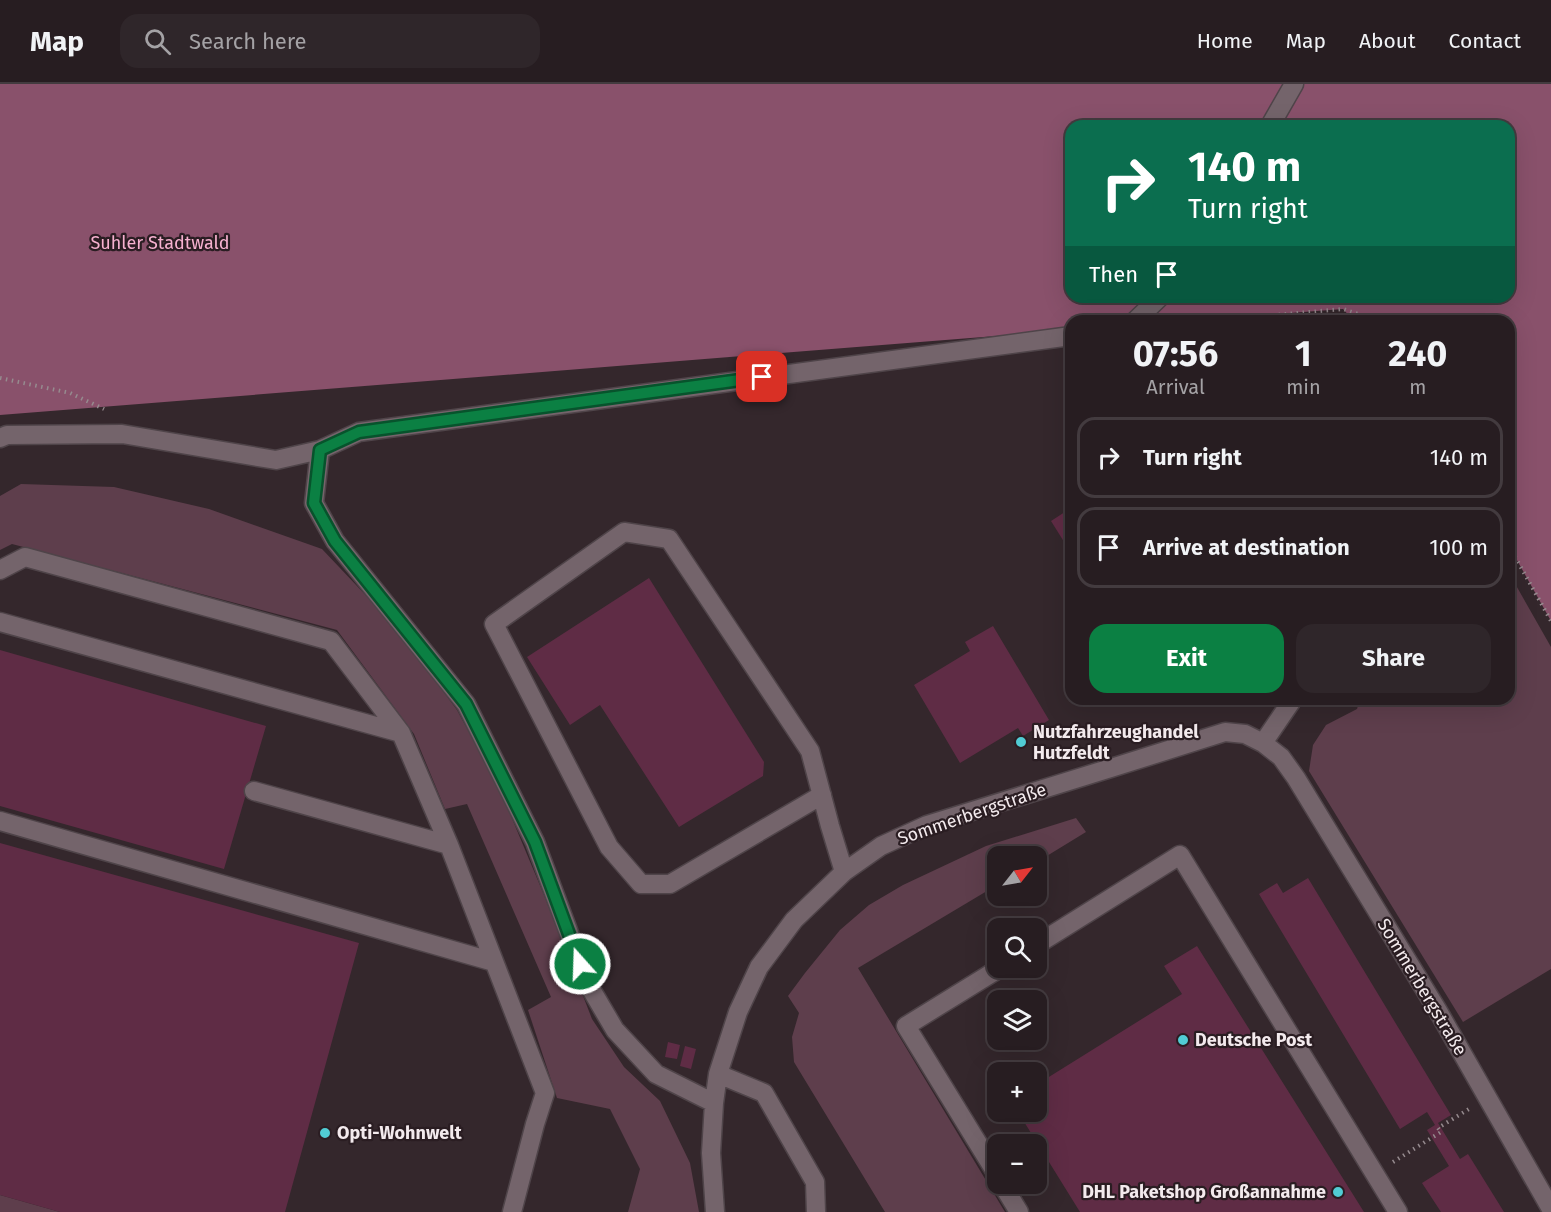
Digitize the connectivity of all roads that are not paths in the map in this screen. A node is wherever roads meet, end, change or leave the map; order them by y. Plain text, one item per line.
1 (1294, 84) edge
2 (1273, 120) edge
3 (1154, 303) edge
4 (1141, 315) edge
5 (1065, 337) edge
6 (0, 438) edge
7 (320, 450) junction
8 (0, 570) edge
9 (0, 622) edge
10 (1289, 705) edge
11 (401, 733) junction
12 (1263, 743) junction
13 (254, 791) dead end
14 (822, 795) junction
15 (0, 821) edge
16 (448, 845) junction
17 (844, 872) junction
18 (1047, 938) edge
19 (494, 962) junction
20 (987, 976) edge
21 (718, 1074) junction
22 (714, 1103) junction
23 (987, 1158) edge
24 (1008, 1194) edge
25 (1551, 1209) edge
26 (512, 1212) edge
27 (715, 1212) edge
28 (816, 1212) edge
29 (1019, 1212) edge
30 (1398, 1212) edge

1 - 2 street
3 - 4 street
5 - 7 street
6 - 7 street
7 - 22 street
8 - 11 street
9 - 11 street
10 - 12 street
11 - 16 street
12 - 17 street, Sommerbergstraße
12 - 25 street, Sommerbergstraße
13 - 16 street
14 - 14 street
14 - 17 street
15 - 19 street
16 - 19 street
17 - 21 street, Sommerbergstraße
18 - 30 street
19 - 26 street
20 - 23 street
21 - 22 street, Sommerbergstraße
21 - 28 street
22 - 27 street, Sommerbergstraße
24 - 29 street

